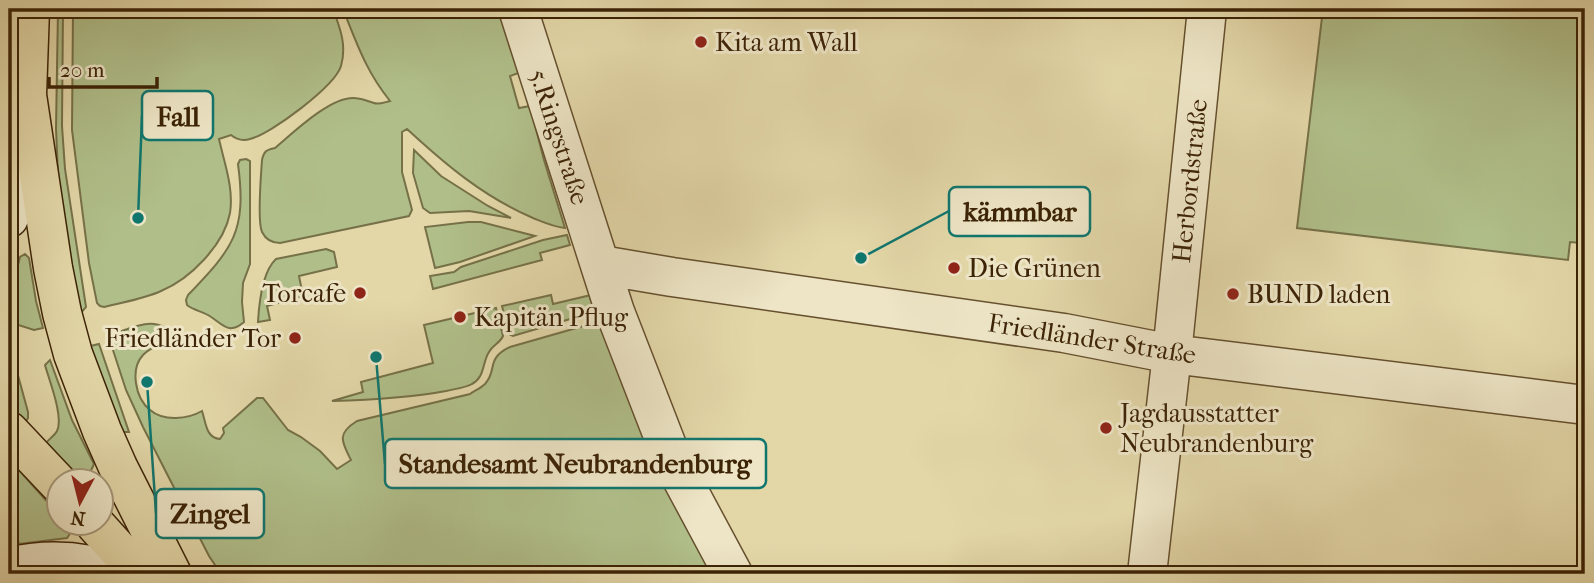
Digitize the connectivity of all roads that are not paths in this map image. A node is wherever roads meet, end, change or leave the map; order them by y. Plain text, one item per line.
1 (30, 9) edge
2 (518, 9) edge
3 (1207, 9) edge
4 (18, 110) edge
5 (9, 218) edge
6 (600, 265) junction
7 (1172, 354) junction
8 (1585, 405) edge
9 (9, 431) edge
10 (46, 470) edge
11 (108, 538) edge
12 (9, 567) edge
13 (121, 574) edge
14 (140, 574) edge
15 (172, 574) edge
16 (733, 574) edge
17 (1147, 574) edge

1 - 4 main road
2 - 6 street, 5.Ringstraße
3 - 7 street, Herbordstraße
4 - 5 street
4 - 15 main road
6 - 7 street, Friedländer Straße
6 - 16 street, 5.Ringstraße
7 - 8 street, Friedländer Straße
7 - 17 street, Herbordstraße
9 - 10 main road
11 - 14 main road
12 - 13 street

